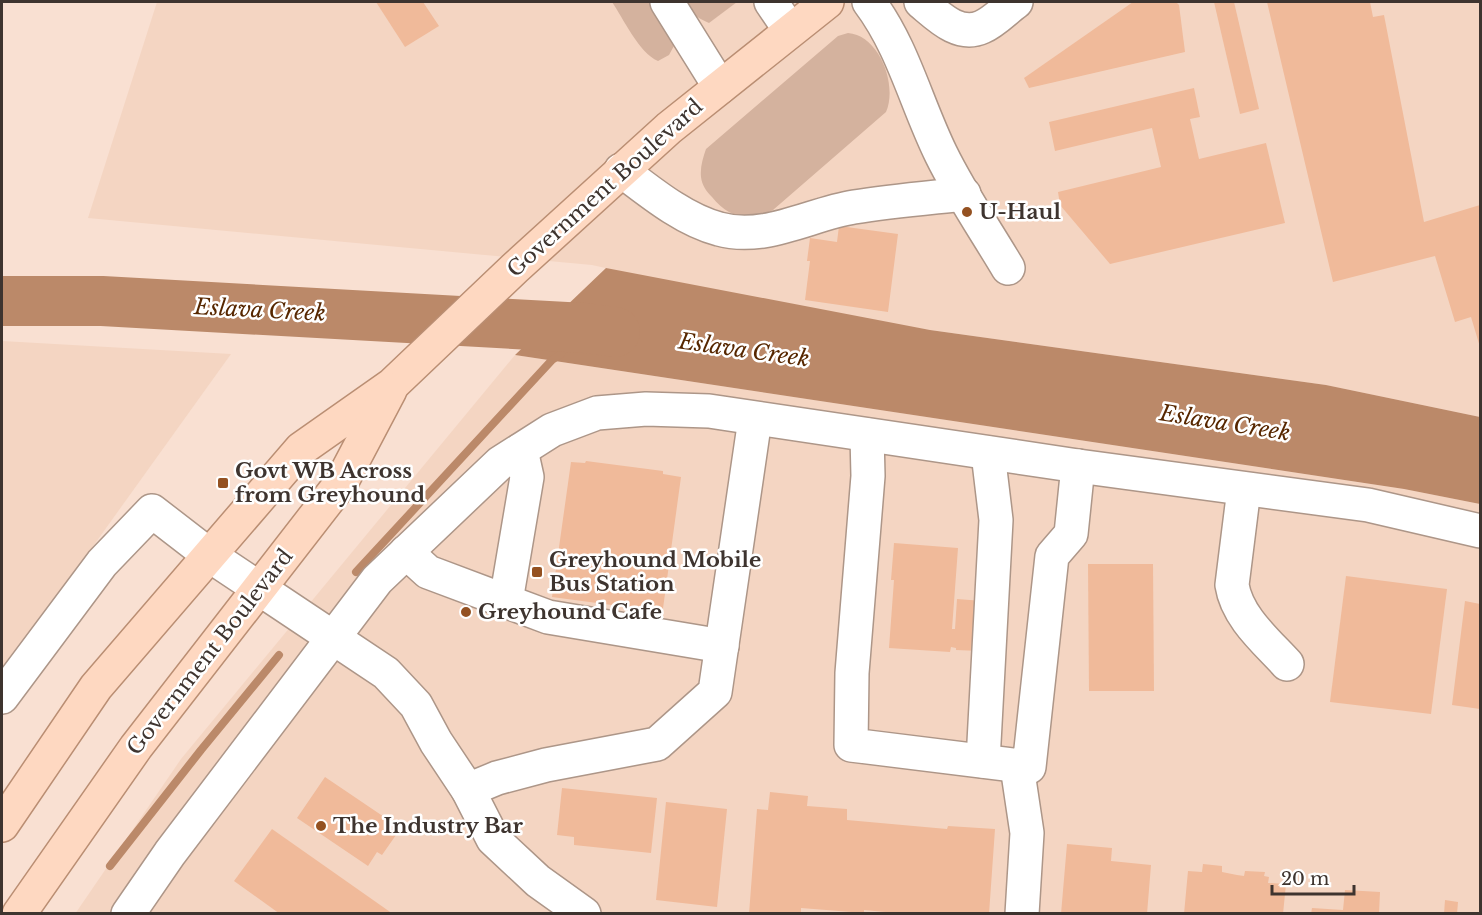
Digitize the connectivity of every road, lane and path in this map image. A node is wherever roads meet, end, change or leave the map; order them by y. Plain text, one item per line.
1 (667, 2) edge
2 (771, 2) edge
3 (868, 2) edge
4 (921, 2) edge
5 (1016, 2) edge
6 (805, 12) edge
7 (720, 87) junction
8 (621, 170) junction
9 (964, 194) junction
10 (1008, 268) dead end
11 (392, 385) junction
12 (755, 419) junction
13 (867, 435) junction
14 (521, 450) junction
15 (988, 453) junction
16 (1078, 466) junction
17 (1244, 489) junction
18 (1480, 531) edge
19 (406, 552) junction
20 (209, 555) junction
21 (259, 589) junction
22 (506, 602) junction
23 (332, 638) junction
24 (722, 646) junction
25 (1287, 664) dead end
26 (2, 697) edge
27 (983, 761) junction
28 (1017, 766) junction
29 (468, 790) junction
30 (2, 825) edge
31 (19, 914) edge
32 (128, 914) edge
33 (584, 914) edge
34 (1022, 914) edge

1 - 7 street
2 - 6 street
3 - 9 street
4 - 5 street
6 - 7 main road, Government Boulevard
7 - 8 main road, Government Boulevard
8 - 9 street
8 - 11 main road, Government Boulevard
9 - 10 street
11 - 20 main road, Government Boulevard
11 - 21 main road, Government Boulevard
12 - 13 street
12 - 14 street
12 - 24 street
13 - 15 street
13 - 27 street
14 - 19 street
14 - 22 street
15 - 16 street
15 - 27 street
16 - 17 street
16 - 28 street
17 - 18 street
17 - 25 street
19 - 22 street
19 - 23 street
20 - 21 street
20 - 26 street
20 - 30 main road, Government Boulevard
21 - 23 street
21 - 31 main road, Government Boulevard
22 - 24 street
23 - 29 street
23 - 32 street
24 - 29 street
27 - 28 street
28 - 34 street
29 - 33 street

